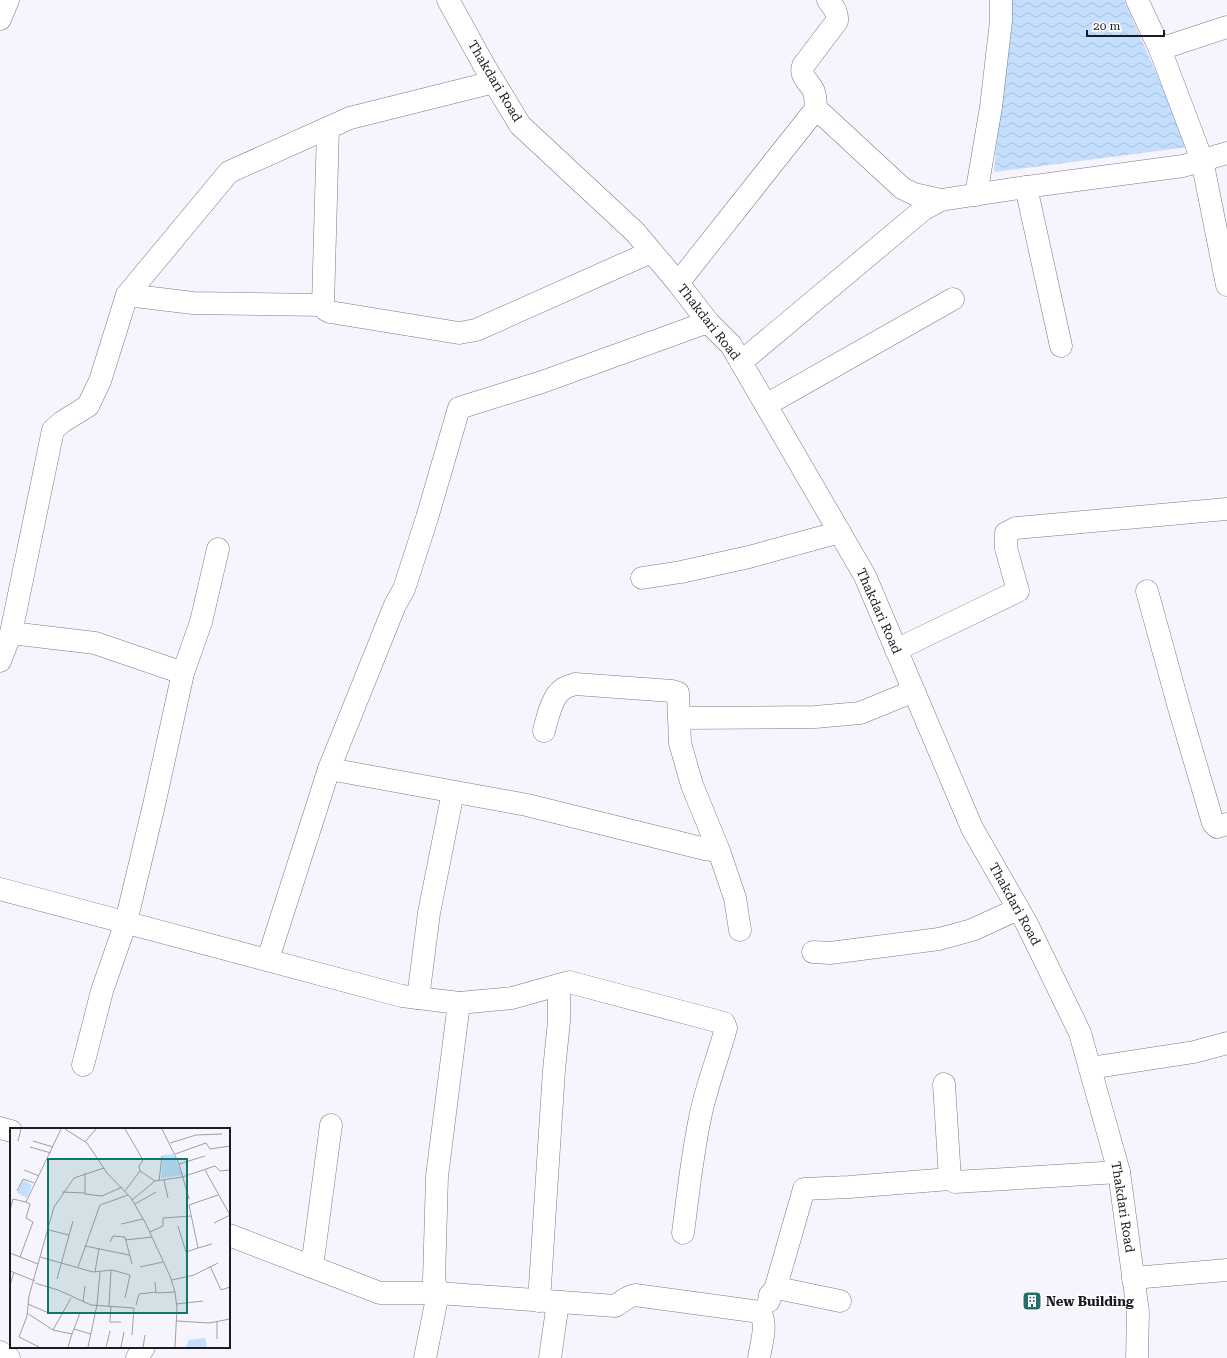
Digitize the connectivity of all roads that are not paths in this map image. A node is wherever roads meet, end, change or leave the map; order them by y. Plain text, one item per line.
1 (8, 0) edge
2 (448, 0) edge
3 (828, 0) edge
4 (1001, 0) edge
5 (1137, 0) edge
6 (0, 19) edge
7 (1227, 27) edge
8 (1160, 49) junction
9 (494, 82) junction
10 (816, 112) junction
11 (328, 128) junction
12 (1227, 153) edge
13 (1202, 160) junction
14 (1026, 187) junction
15 (976, 195) junction
16 (941, 200) junction
17 (651, 252) junction
18 (678, 283) junction
19 (1227, 285) edge
20 (127, 295) junction
21 (953, 299) dead end
22 (323, 305) junction
23 (708, 322) junction
24 (1061, 346) dead end
25 (741, 362) junction
26 (766, 405) junction
27 (1227, 509) edge
28 (840, 532) junction
29 (218, 549) dead end
30 (642, 578) dead end
31 (1147, 591) dead end
32 (12, 633) junction
33 (896, 650) junction
34 (0, 661) edge
35 (183, 673) junction
36 (914, 691) junction
37 (680, 718) junction
38 (544, 731) dead end
39 (329, 769) junction
40 (453, 792) junction
41 (1227, 824) edge
42 (719, 851) junction
43 (0, 889) edge
44 (1018, 909) junction
45 (126, 922) junction
46 (740, 930) dead end
47 (813, 952) dead end
48 (268, 959) junction
49 (558, 985) junction
50 (418, 998) junction
51 (459, 1003) junction
52 (1227, 1043) edge
53 (83, 1065) dead end
54 (1090, 1068) junction
55 (944, 1084) dead end
56 (331, 1125) dead end
57 (0, 1128) edge
58 (10, 1131) edge
59 (1119, 1172) junction
60 (950, 1179) junction
61 (683, 1233) dead end
62 (230, 1235) edge
63 (312, 1267) junction
64 (1227, 1270) edge
65 (1134, 1278) junction
66 (775, 1290) junction
67 (438, 1293) junction
68 (840, 1301) dead end
69 (549, 1302) junction
70 (763, 1318) junction
71 (143, 1348) edge
72 (0, 1352) edge
73 (9, 1358) edge
74 (137, 1358) edge
75 (425, 1358) edge
76 (550, 1358) edge
77 (759, 1358) edge
78 (1137, 1358) edge

1 - 6 street
2 - 9 street, Thakdari Road
3 - 10 street
4 - 15 street
5 - 8 street
7 - 8 street
8 - 13 street
9 - 11 street
9 - 17 street, Thakdari Road
10 - 16 street
10 - 18 street
11 - 20 street
11 - 22 street
12 - 13 street
13 - 14 street
13 - 19 street
14 - 15 street
14 - 24 street
15 - 16 street
16 - 25 street
17 - 18 street, Thakdari Road
17 - 22 street
18 - 23 street, Thakdari Road
20 - 22 street
20 - 32 street
21 - 26 street
23 - 25 street, Thakdari Road
23 - 39 street
25 - 26 street, Thakdari Road
26 - 28 street, Thakdari Road
27 - 33 street
28 - 30 street
28 - 33 street, Thakdari Road
29 - 35 street
31 - 41 street
32 - 34 street
32 - 35 street
33 - 36 street, Thakdari Road
35 - 45 street
36 - 37 street
36 - 44 street, Thakdari Road
37 - 38 street
37 - 42 street
39 - 40 street
39 - 48 street
40 - 42 street
40 - 50 street
42 - 46 street
43 - 45 street
44 - 47 street
44 - 54 street, Thakdari Road
45 - 48 street
45 - 53 street
48 - 50 street
49 - 51 street
49 - 61 street
49 - 69 street
50 - 51 street
51 - 67 street
52 - 54 street
54 - 59 street, Thakdari Road
55 - 60 street
56 - 63 street
57 - 58 street
59 - 60 street
59 - 65 street, Thakdari Road
60 - 66 street
62 - 63 street
63 - 67 street
64 - 65 street
65 - 78 street, Thakdari Road
66 - 68 street
66 - 70 street
67 - 69 street
67 - 75 street
69 - 70 street
69 - 76 street
70 - 77 street
71 - 74 street
72 - 73 street

